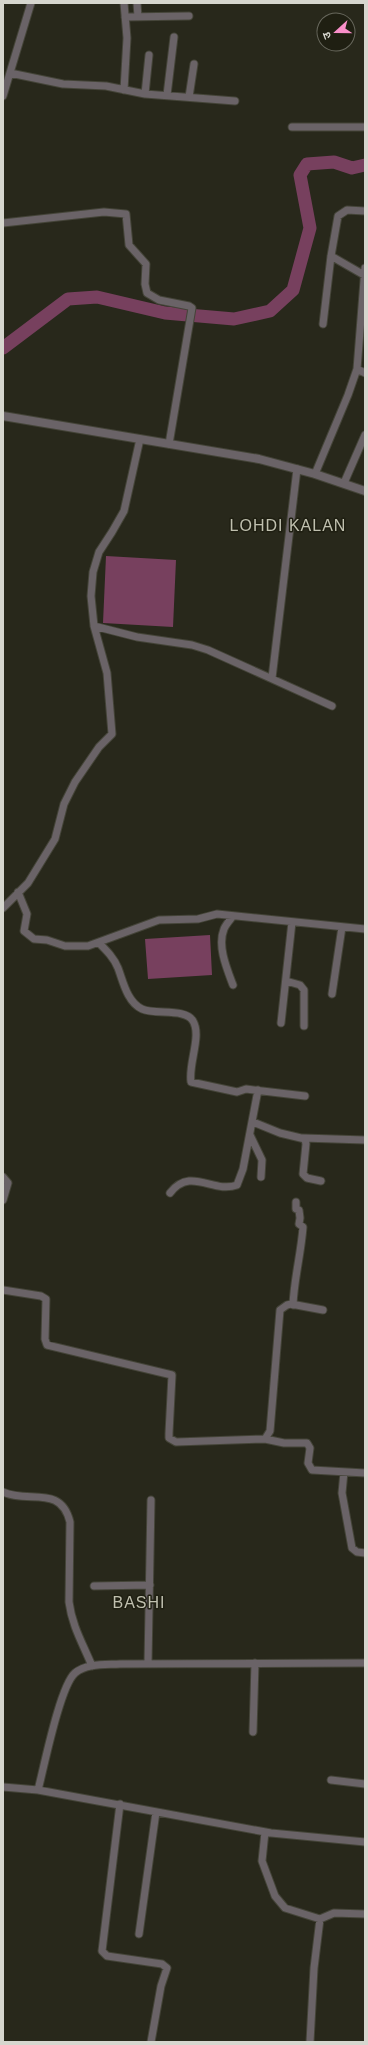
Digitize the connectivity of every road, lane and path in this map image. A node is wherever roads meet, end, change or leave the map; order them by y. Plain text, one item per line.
1 (31, 3) edge
2 (124, 3) edge
3 (137, 3) edge
4 (190, 16) dead end
5 (125, 17) junction
6 (138, 18) junction
7 (174, 37) dead end
8 (149, 55) dead end
9 (194, 64) dead end
10 (10, 73) junction
11 (124, 90) junction
12 (145, 94) junction
13 (167, 95) junction
14 (3, 96) edge
15 (189, 97) junction
16 (235, 101) dead end
17 (292, 127) dead end
18 (365, 127) edge
19 (365, 211) edge
20 (3, 223) edge
21 (331, 256) junction
22 (365, 271) edge
23 (363, 303) edge
24 (322, 324) dead end
25 (356, 369) junction
26 (365, 373) edge
27 (3, 416) edge
28 (365, 435) edge
29 (140, 438) junction
30 (169, 444) junction
31 (297, 469) junction
32 (315, 474) junction
33 (344, 483) junction
34 (365, 491) edge
35 (94, 626) junction
36 (272, 678) junction
37 (332, 706) dead end
38 (18, 892) junction
39 (3, 908) edge
40 (233, 916) junction
41 (292, 922) junction
42 (342, 927) junction
43 (365, 929) edge
44 (100, 944) junction
45 (286, 981) junction
46 (233, 985) dead end
47 (332, 994) dead end
48 (281, 1023) dead end
49 (304, 1026) dead end
50 (258, 1090) junction
51 (305, 1096) dead end
52 (253, 1122) junction
53 (250, 1135) junction
54 (303, 1138) junction
55 (365, 1140) edge
56 (3, 1177) edge
57 (261, 1177) dead end
58 (321, 1181) dead end
59 (170, 1193) dead end
60 (3, 1200) edge
61 (296, 1202) dead end
62 (3, 1290) edge
63 (293, 1305) junction
64 (323, 1310) dead end
65 (265, 1439) junction
66 (344, 1472) junction
67 (365, 1473) edge
68 (3, 1492) edge
69 (151, 1500) dead end
70 (365, 1553) edge
71 (150, 1585) junction
72 (94, 1586) dead end
73 (148, 1663) junction
74 (255, 1663) junction
75 (365, 1663) edge
76 (92, 1666) junction
77 (253, 1732) dead end
78 (331, 1780) dead end
79 (365, 1784) edge
80 (3, 1787) edge
81 (38, 1790) junction
82 (120, 1804) junction
83 (156, 1812) junction
84 (265, 1832) junction
85 (365, 1842) edge
86 (365, 1914) edge
87 (320, 1919) junction
88 (139, 1934) dead end
89 (151, 2042) edge
90 (310, 2042) edge

1 - 10 street
2 - 5 street
3 - 6 street
4 - 6 street
5 - 6 street
5 - 11 street
7 - 13 street
8 - 12 street
9 - 15 street
10 - 11 street
10 - 14 street
11 - 12 street
12 - 13 street
13 - 15 street
15 - 16 street
17 - 18 street
19 - 21 street
20 - 30 street
21 - 22 street
21 - 24 street
22 - 23 street
23 - 25 street
25 - 26 street
25 - 32 street
27 - 29 street
28 - 33 street
29 - 30 street
29 - 35 street
30 - 31 street
31 - 32 street
31 - 36 street
32 - 33 street
33 - 34 street
35 - 36 street
35 - 38 street
36 - 37 street
38 - 39 street
38 - 44 street
40 - 41 street
40 - 44 street
40 - 46 street
41 - 42 street
41 - 45 street
42 - 43 street
42 - 47 street
44 - 50 street
45 - 48 street
45 - 49 street
50 - 51 street
50 - 52 street
52 - 53 street
52 - 54 street
53 - 57 street
53 - 59 street
54 - 55 street
54 - 58 street
56 - 60 street
61 - 63 street
62 - 65 street
63 - 64 street
63 - 65 street
65 - 66 street
66 - 67 street
66 - 70 street
68 - 76 street
69 - 71 street
71 - 72 street
71 - 73 street
73 - 74 street
73 - 76 street
74 - 75 street
74 - 77 street
76 - 81 street
78 - 79 street
80 - 81 street
81 - 82 street
82 - 83 street
82 - 89 street
83 - 84 street
83 - 88 street
84 - 85 street
84 - 87 street
86 - 87 street
87 - 90 street

